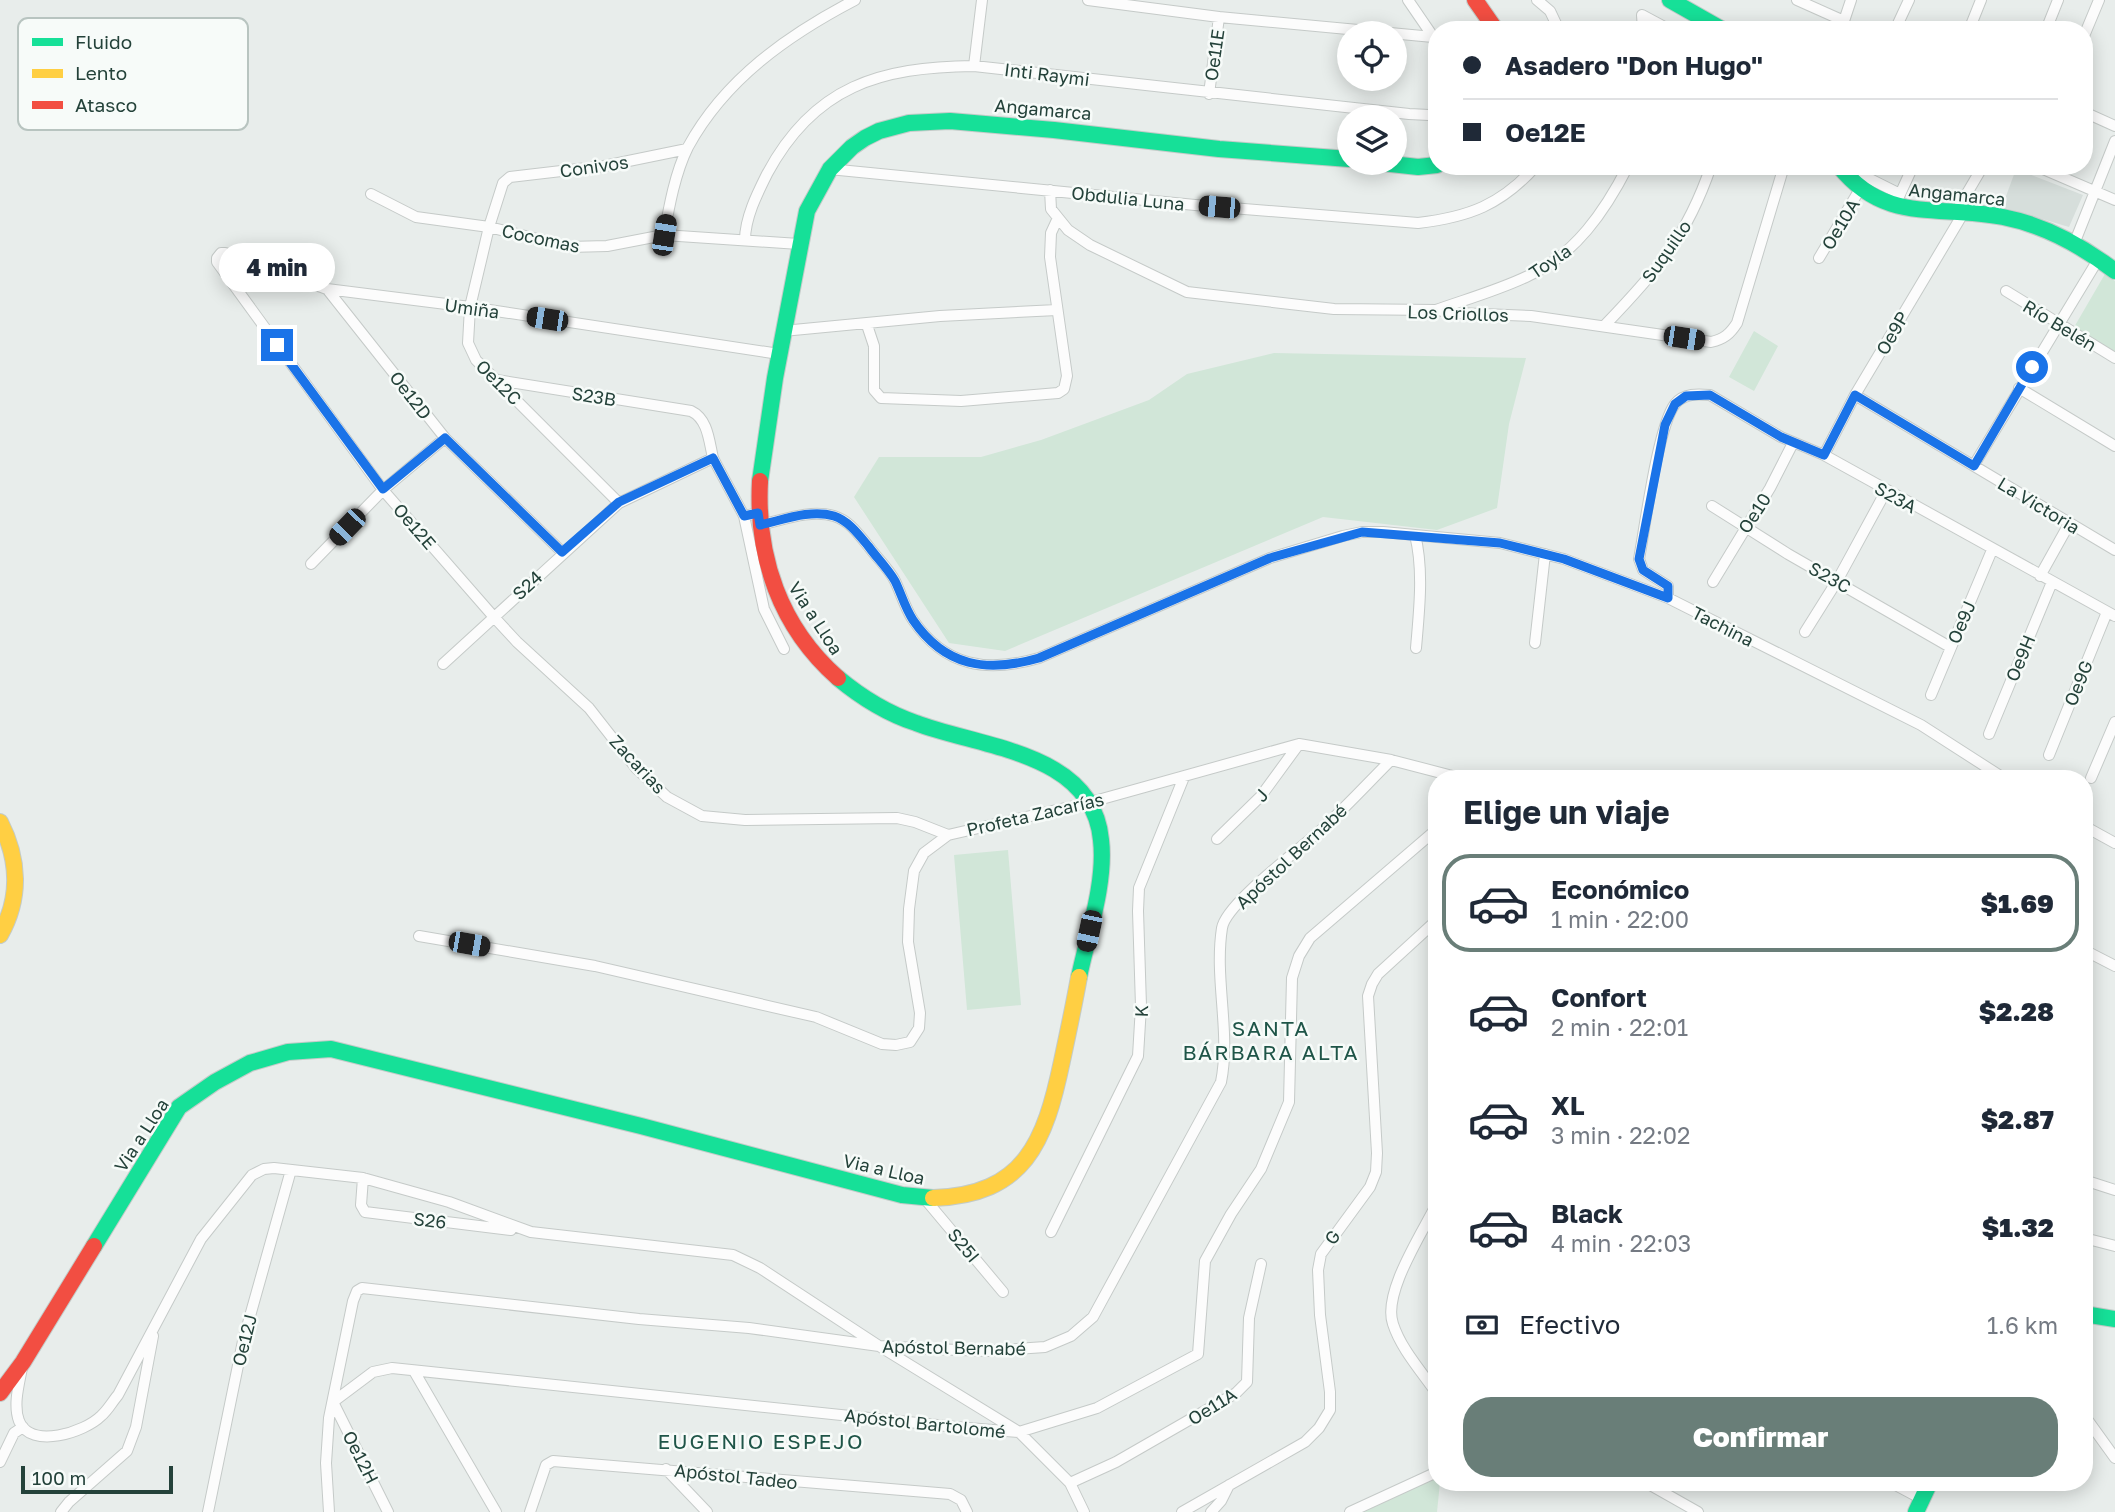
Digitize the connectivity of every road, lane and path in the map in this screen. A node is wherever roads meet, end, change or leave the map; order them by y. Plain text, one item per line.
1 (855, 0) edge
2 (982, 0) edge
3 (1088, 0) edge
4 (1139, 0) edge
5 (1408, 0) edge
6 (1475, 0) edge
7 (1537, 0) edge
8 (1670, 0) edge
9 (1797, 0) edge
10 (1851, 0) edge
11 (1909, 0) edge
12 (1981, 0) edge
13 (2058, 0) edge
14 (2099, 0) edge
15 (1161, 8) junction
16 (1219, 17) junction
17 (1490, 21) edge
18 (1555, 21) edge
19 (1707, 21) edge
20 (1833, 21) edge
21 (1844, 21) edge
22 (1899, 21) edge
23 (1973, 21) edge
24 (2050, 21) edge
25 (2090, 21) edge
26 (1428, 29) edge
27 (1428, 38) edge
28 (974, 66) junction
29 (1209, 94) junction
30 (1428, 115) edge
31 (2093, 116) edge
32 (2115, 126) edge
33 (2115, 141) edge
34 (687, 149) junction
35 (1337, 158) edge
36 (1407, 166) edge
37 (1428, 166) edge
38 (829, 169) junction
39 (1527, 175) edge
40 (1624, 175) edge
41 (1707, 175) edge
42 (1781, 175) edge
43 (1847, 175) edge
44 (1864, 175) edge
45 (1909, 175) edge
46 (1978, 175) edge
47 (2057, 175) edge
48 (503, 183) joint
49 (1860, 189) junction
50 (1050, 190) junction
51 (2096, 192) junction
52 (371, 194) dead end
53 (1898, 200) junction
54 (2115, 200) edge
55 (1960, 212) junction
56 (1058, 220) junction
57 (489, 227) junction
58 (664, 235) junction
59 (745, 240) junction
60 (799, 244) junction
61 (2074, 244) junction
62 (1819, 258) dead end
63 (2099, 258) junction
64 (217, 262) joint
65 (2115, 271) edge
66 (327, 289) junction
67 (2006, 292) dead end
68 (470, 307) junction
69 (1057, 310) junction
70 (1436, 310) junction
71 (2058, 324) junction
72 (867, 325) junction
73 (1605, 325) junction
74 (783, 331) junction
75 (779, 354) junction
76 (2115, 358) edge
77 (497, 380) junction
78 (2019, 388) junction
79 (1855, 395) junction
80 (445, 438) junction
81 (1793, 443) junction
82 (2115, 446) edge
83 (1824, 455) junction
84 (713, 458) junction
85 (1974, 466) junction
86 (383, 489) junction
87 (1886, 491) junction
88 (619, 502) junction
89 (1712, 506) dead end
90 (754, 518) junction
91 (2069, 524) junction
92 (1745, 527) junction
93 (1415, 535) junction
94 (1992, 550) junction
95 (2115, 550) edge
96 (562, 552) junction
97 (1545, 554) junction
98 (311, 564) dead end
99 (2040, 576) junction
100 (1837, 581) junction
101 (1713, 582) dead end
102 (2052, 582) junction
103 (1668, 598) junction
104 (2111, 614) edge
105 (493, 616) junction
106 (1805, 632) dead end
107 (1535, 643) dead end
108 (1950, 647) junction
109 (1416, 648) dead end
110 (784, 649) dead end
111 (443, 664) dead end
112 (1931, 695) dead end
113 (2115, 722) edge
114 (1989, 734) dead end
115 (1299, 744) junction
116 (2049, 755) dead end
117 (1391, 760) junction
118 (1429, 770) edge
119 (1991, 770) edge
120 (2093, 773) edge
121 (1184, 777) junction
122 (1091, 802) junction
123 (0, 822) edge
124 (2093, 831) edge
125 (948, 835) junction
126 (1428, 837) edge
127 (1217, 839) dead end
128 (2115, 843) edge
129 (1428, 928) edge
130 (0, 935) edge
131 (419, 936) dead end
132 (2093, 955) edge
133 (2115, 966) edge
134 (290, 1170) junction
135 (363, 1178) junction
136 (2093, 1183) edge
137 (2115, 1190) edge
138 (925, 1199) junction
139 (1428, 1220) edge
140 (531, 1232) junction
141 (1051, 1232) dead end
142 (2093, 1240) edge
143 (2115, 1245) edge
144 (1261, 1264) dead end
145 (1003, 1292) dead end
146 (2093, 1315) edge
147 (2115, 1319) edge
148 (155, 1326) junction
149 (879, 1346) junction
150 (23, 1362) junction
151 (414, 1371) junction
152 (1428, 1381) edge
153 (0, 1393) edge
154 (333, 1402) junction
155 (23, 1427) junction
156 (2093, 1427) edge
157 (1019, 1432) junction
158 (2115, 1458) edge
159 (0, 1461) edge
160 (666, 1469) junction
161 (1428, 1476) edge
162 (1070, 1483) junction
163 (1229, 1485) junction
164 (1661, 1491) edge
165 (1900, 1491) edge
166 (1919, 1506) edge
167 (492, 1509) edge
168 (61, 1512) edge
169 (208, 1512) edge
170 (329, 1512) edge
171 (388, 1512) edge
172 (530, 1512) edge
173 (707, 1512) edge
174 (967, 1512) edge
175 (1084, 1512) edge
176 (1182, 1512) edge
177 (1211, 1512) edge
178 (1350, 1512) edge
179 (1698, 1512) edge

1 - 34 street
2 - 28 street
3 - 15 street
4 - 15 street
5 - 26 street
6 - 17 street
7 - 18 street
8 - 19 street
9 - 20 street
10 - 21 street
11 - 22 street
12 - 23 street
13 - 24 street
14 - 25 street
15 - 16 street
16 - 27 street
16 - 29 street, Oe11E
28 - 29 street, Inti Raymi
28 - 59 street, Inti Raymi
29 - 30 street, Inti Raymi
31 - 32 street
33 - 51 street
34 - 48 street, Conivos
34 - 58 street
35 - 38 street, Angamarca
36 - 37 street
38 - 50 street, Obdulia Luna
38 - 60 street, Angamarca
39 - 50 street, Obdulia Luna
40 - 70 street, Toyla
41 - 73 street, Suquillo
42 - 73 street, Los Criollos
43 - 49 street, Angamarca
44 - 53 street
45 - 53 street
46 - 55 street, Oe9P
47 - 51 street
48 - 57 street, Oe12C
49 - 53 street, Angamarca
49 - 62 street, Oe10A
50 - 56 street
51 - 54 street
51 - 61 street
52 - 57 street, Cocomas
53 - 55 street, Angamarca
55 - 61 street, Angamarca
55 - 79 street, Oe9P
56 - 69 street
56 - 70 street, Los Criollos
57 - 58 street, Cocomas
57 - 68 street, Oe12C
58 - 59 street, Cocomas
59 - 60 street, Cocomas
60 - 74 street, Via a Lloa
61 - 63 street, Angamarca
63 - 65 street, Angamarca
63 - 71 street
64 - 66 street, Umiña
64 - 86 street, Oe12E
66 - 68 street, Umiña
66 - 80 street, Oe12D
67 - 71 street, Río Belén
68 - 75 street, Umiña
68 - 77 street, Oe12C
69 - 72 street
69 - 72 street
70 - 73 street, Los Criollos
71 - 76 street, Río Belén
71 - 78 street
72 - 74 street
74 - 75 street, Via a Lloa
75 - 90 street, Via a Lloa
77 - 84 street, S23B
77 - 88 street, Oe12C
78 - 82 street
78 - 85 street
79 - 83 street, Oe9P
79 - 85 street, La Victoria
80 - 86 street
80 - 96 street, Oe12D
81 - 83 street, S23A
81 - 92 street, Oe10
81 - 103 street, S23A
83 - 87 street, S23A
84 - 88 street, S24
84 - 90 street
85 - 91 street, La Victoria
86 - 98 street
86 - 105 street, Oe12E
87 - 94 street, S23A
87 - 100 street
88 - 96 street, S24
89 - 92 street, S23C
90 - 93 street, Tachina
90 - 110 street
90 - 122 street, Via a Lloa
91 - 95 street, La Victoria
91 - 99 street
92 - 100 street, S23C
92 - 101 street, Oe10
93 - 97 street, Tachina
93 - 109 street
94 - 99 street, S23A
94 - 108 street, Oe9J
96 - 105 street, S24
97 - 103 street, Tachina
97 - 107 street
99 - 102 street, S23A
100 - 106 street
100 - 108 street, S23C
102 - 104 street, S23A
102 - 114 street, Oe9H
103 - 119 street, Tachina
104 - 116 street, Oe9G
105 - 111 street, S24
105 - 125 street, Zacarias
108 - 112 street, Oe9J
113 - 120 street
115 - 117 street, Profeta Zacarías
115 - 121 street, Profeta Zacarías
115 - 127 street, J
117 - 118 street, Profeta Zacarías
117 - 149 street, Apóstol Bernabé
121 - 122 street, Profeta Zacarías
121 - 141 street, K
122 - 125 street, Profeta Zacarías
122 - 138 street, Via a Lloa
123 - 130 street
124 - 128 street
125 - 131 street, Profeta Zacarías
126 - 157 street, Apóstol Bartolomé
129 - 163 street, G
132 - 133 street
134 - 135 street
134 - 148 street
134 - 169 street, Oe12J
135 - 140 street
135 - 140 street, S26
136 - 137 street
138 - 145 street, S25I
138 - 150 street, Via a Lloa
139 - 152 street
140 - 149 street
142 - 143 street
144 - 162 street, Oe11A
146 - 147 street
148 - 155 street
148 - 168 street
149 - 154 street, Apóstol Bernabé
149 - 157 street
150 - 153 street, Via a Lloa
150 - 155 street
151 - 154 street, Apóstol Bartolomé
151 - 157 street, Apóstol Bartolomé
151 - 167 street
154 - 170 street
154 - 171 street, Oe12H
155 - 159 street
156 - 158 street
157 - 162 street
160 - 172 street, Apóstol Tadeo
160 - 173 street
160 - 174 street, Apóstol Tadeo
161 - 178 street
162 - 175 street
163 - 176 street, G
163 - 177 street
164 - 179 street
165 - 166 street

